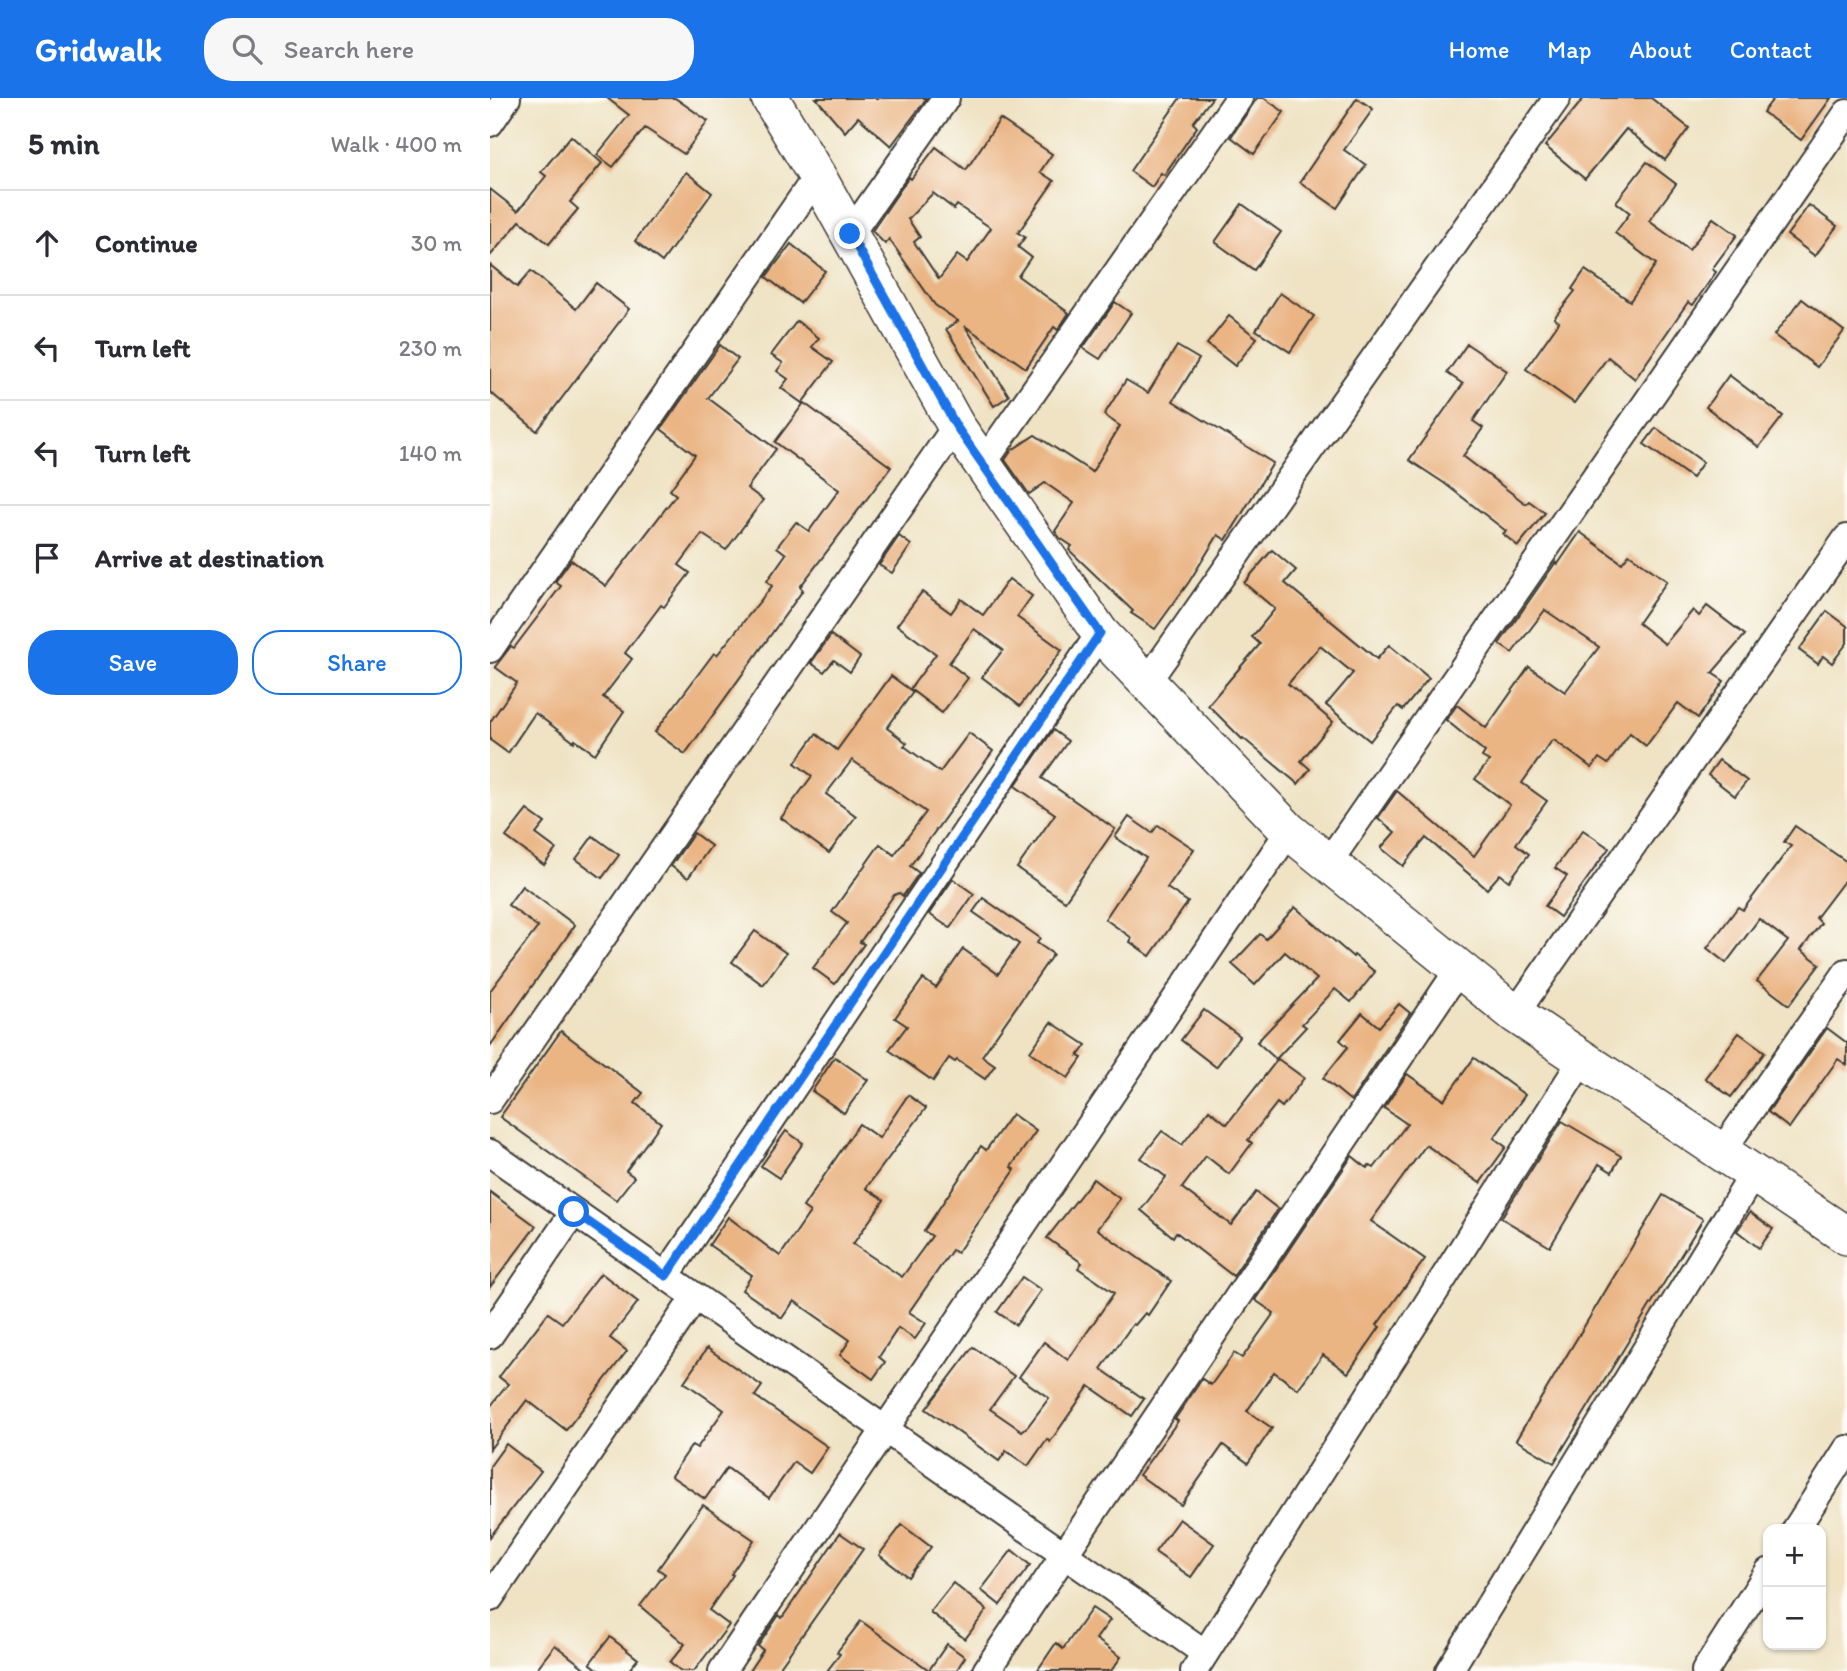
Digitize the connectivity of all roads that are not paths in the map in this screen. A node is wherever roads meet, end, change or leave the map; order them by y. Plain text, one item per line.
1 (507, 98) edge
2 (770, 98) edge
3 (946, 98) edge
4 (1239, 98) edge
5 (1557, 98) edge
6 (1847, 113) edge
7 (490, 123) edge
8 (817, 176) junction
9 (850, 234) junction
10 (956, 426) junction
11 (982, 465) junction
12 (1847, 538) edge
13 (1100, 633) junction
14 (490, 649) edge
15 (1147, 682) junction
16 (1289, 831) junction
17 (1328, 863) junction
18 (1459, 969) junction
19 (1847, 972) edge
20 (1515, 1014) junction
21 (1582, 1060) junction
22 (490, 1100) edge
23 (1722, 1152) junction
24 (490, 1153) edge
25 (1754, 1173) junction
26 (574, 1212) junction
27 (1847, 1236) edge
28 (666, 1276) junction
29 (695, 1297) junction
30 (490, 1335) edge
31 (884, 1429) junction
32 (1847, 1449) edge
33 (1799, 1524) edge
34 (1065, 1555) junction
35 (1763, 1580) edge
36 (490, 1598) edge
37 (1199, 1662) edge
38 (722, 1671) edge
39 (986, 1671) edge
40 (1449, 1671) edge
41 (1705, 1671) edge

1 - 7 street
2 - 8 street
3 - 9 street
4 - 11 street
5 - 15 street
6 - 17 street
8 - 9 street
8 - 14 street
9 - 10 street
10 - 11 street
10 - 22 street
11 - 13 street
12 - 20 street
13 - 15 street
13 - 28 street
15 - 16 street
16 - 17 street
16 - 31 street
17 - 18 street
18 - 20 street
18 - 34 street
19 - 23 street
20 - 21 street
21 - 23 street
21 - 37 street
23 - 25 street
24 - 26 street
25 - 27 street
25 - 40 street
26 - 28 street
26 - 30 street
28 - 29 street
29 - 31 street
29 - 36 street
31 - 34 street
31 - 38 street
32 - 33 street
34 - 37 street
34 - 39 street
35 - 41 street

